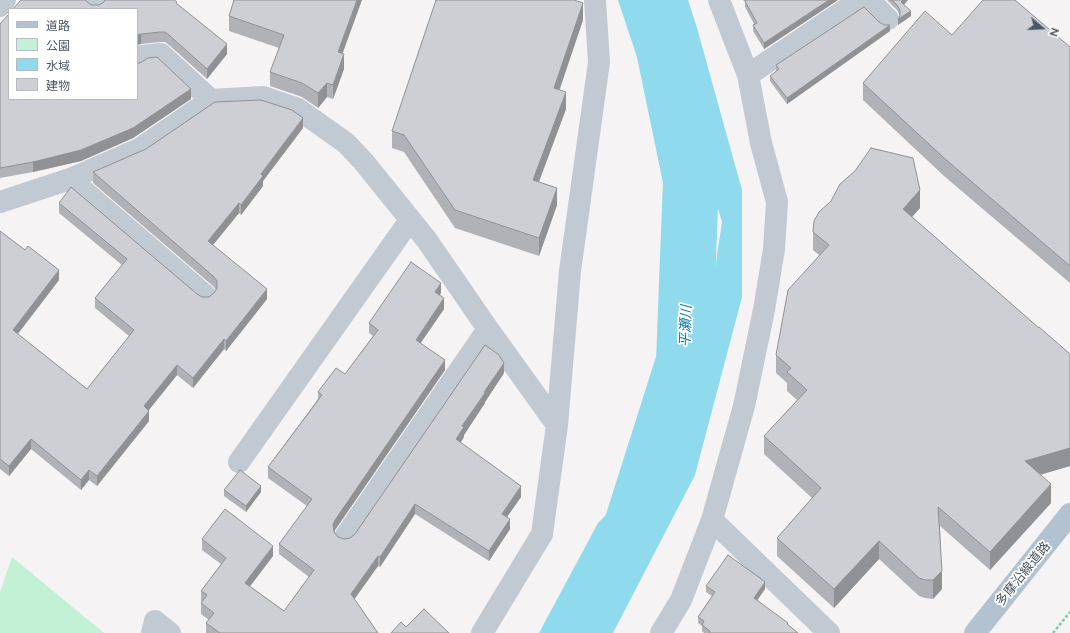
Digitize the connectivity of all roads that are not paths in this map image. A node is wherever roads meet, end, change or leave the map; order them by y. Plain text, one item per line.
1 (595, 0) edge
2 (719, 0) edge
3 (860, 0) edge
4 (869, 0) edge
5 (888, 19) dead end
6 (138, 60) edge
7 (748, 75) junction
8 (211, 100) junction
9 (70, 179) junction
10 (1, 200) edge
11 (410, 220) junction
12 (205, 295) edge
13 (488, 329) junction
14 (557, 425) junction
15 (239, 462) dead end
16 (1070, 514) edge
17 (712, 520) junction
18 (345, 537) edge
19 (482, 633) edge
20 (661, 633) edge
21 (829, 633) edge
22 (975, 633) edge

1 - 14 street
2 - 7 street
3 - 7 street
4 - 5 street
6 - 8 street
7 - 17 street
8 - 9 street
8 - 11 street
9 - 10 street
9 - 12 street
11 - 13 street
11 - 15 street
13 - 14 street
13 - 18 street
14 - 19 street
16 - 22 main road, 多摩沿線道路
17 - 20 street
17 - 21 street

